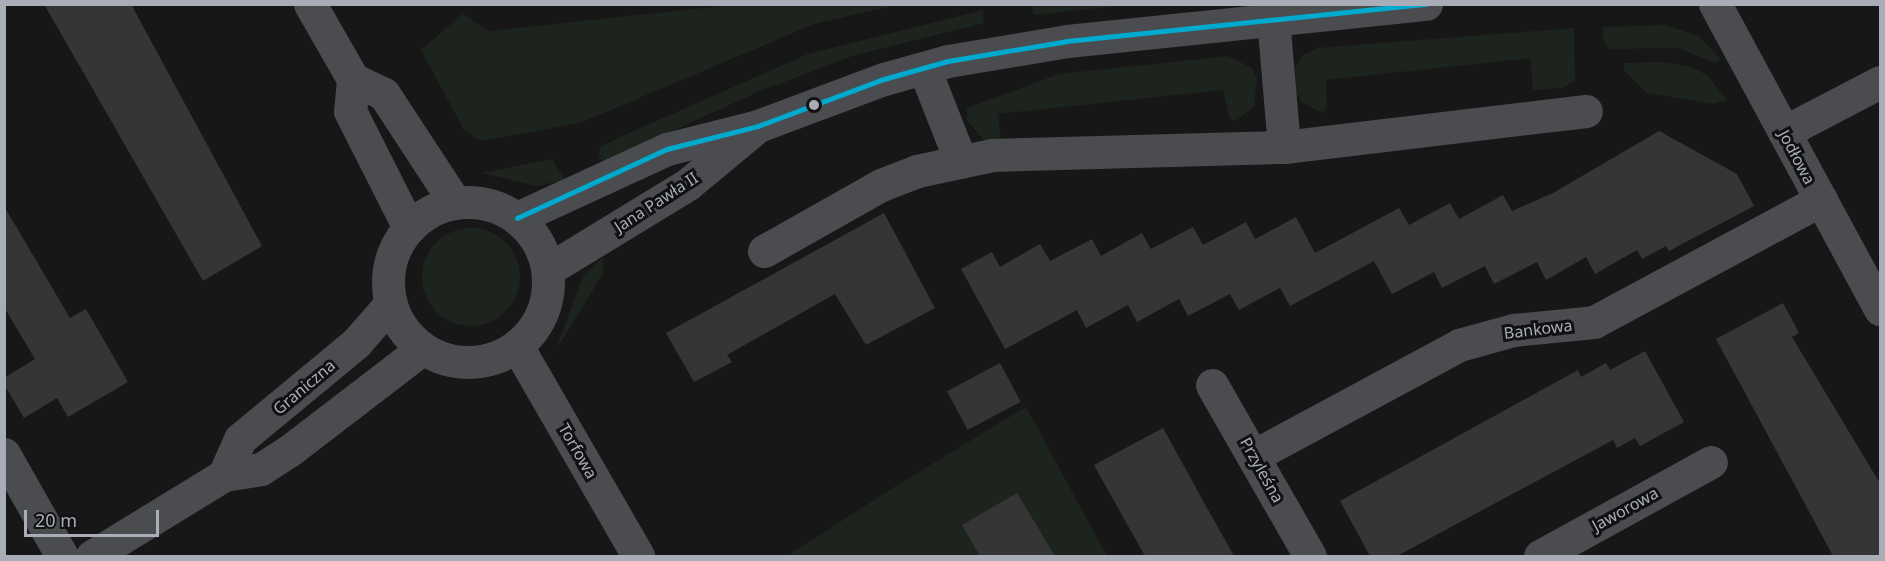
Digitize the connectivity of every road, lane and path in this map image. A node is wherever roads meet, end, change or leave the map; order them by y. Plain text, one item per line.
1 (310, 4) edge
2 (1426, 4) edge
3 (1715, 4) edge
4 (1273, 18) junction
5 (924, 68) junction
6 (353, 79) junction
7 (1881, 82) edge
8 (1586, 111) dead end
9 (758, 126) junction
10 (1784, 132) junction
11 (1284, 147) junction
12 (961, 162) junction
13 (1821, 200) junction
14 (454, 201) junction
15 (517, 218) junction
16 (409, 228) junction
17 (764, 251) dead end
18 (549, 269) junction
19 (391, 303) junction
20 (1881, 309) edge
21 (518, 346) junction
22 (422, 349) junction
23 (1212, 386) dead end
24 (4, 454) edge
25 (1255, 455) junction
26 (1711, 462) dead end
27 (224, 475) junction
28 (62, 556) edge
29 (92, 556) edge
30 (638, 556) edge
31 (1310, 556) edge
32 (1540, 556) edge

1 - 6 street
2 - 4 street, Jana Pawła II
3 - 10 street, Jodłowa
4 - 5 street, Jana Pawła II
4 - 11 street
5 - 9 street, Jana Pawła II
5 - 12 street
6 - 14 street
6 - 16 street
7 - 10 street
8 - 11 street
9 - 15 street, Jana Pawła II
9 - 18 street, Jana Pawła II
10 - 13 street, Jodłowa
11 - 12 street
12 - 17 street
13 - 20 street, Jodłowa
13 - 25 street, Bankowa
14 - 15 street
14 - 16 street
15 - 18 street
16 - 19 street
18 - 21 street
19 - 22 street
19 - 27 street, Graniczna
21 - 22 street
21 - 30 street, Torfowa
22 - 27 street
23 - 25 street, Przyleśna
24 - 28 street
25 - 31 street, Przyleśna
26 - 32 street, Jaworowa
27 - 29 street

